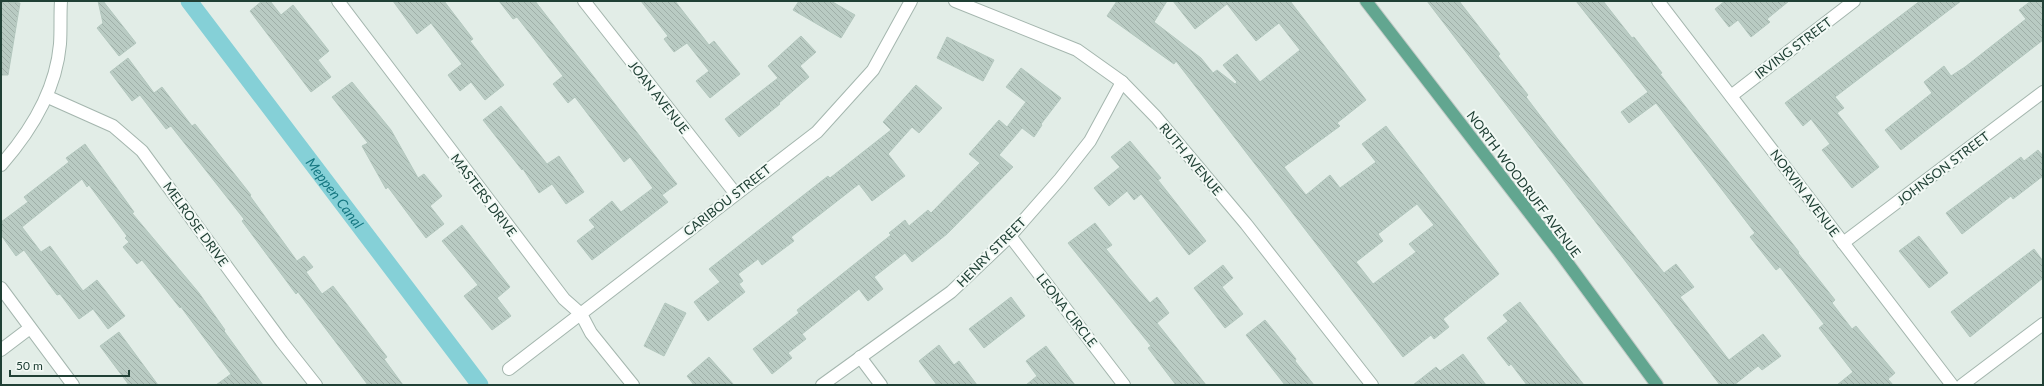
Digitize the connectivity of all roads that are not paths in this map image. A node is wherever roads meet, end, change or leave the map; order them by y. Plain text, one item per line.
1 (61, 1) edge
2 (338, 1) edge
3 (584, 1) edge
4 (911, 1) edge
5 (955, 1) edge
6 (1366, 1) edge
7 (1658, 1) edge
8 (1854, 1) edge
9 (1122, 82) junction
10 (2043, 92) edge
11 (1731, 96) junction
12 (48, 97) junction
13 (1, 165) edge
14 (735, 193) junction
15 (1010, 236) junction
16 (1843, 243) junction
17 (1, 288) edge
18 (581, 314) junction
19 (2043, 324) edge
20 (30, 328) junction
21 (1, 350) edge
22 (860, 357) junction
23 (509, 369) dead end
24 (73, 385) edge
25 (316, 385) edge
26 (633, 385) edge
27 (822, 385) edge
28 (881, 385) edge
29 (1124, 385) edge
30 (1372, 385) edge
31 (1657, 385) edge
32 (1952, 385) edge
33 (1962, 385) edge

1 - 12 street
2 - 18 street, MASTERS DRIVE
3 - 14 street, JOAN AVENUE
4 - 14 street, CARIBOU STREET
5 - 9 street, RUTH AVENUE
6 - 31 main road, NORTH WOODRUFF AVENUE
7 - 11 street, NORVIN AVENUE
8 - 11 street, IRVING STREET
9 - 15 street, HENRY STREET
9 - 30 street, RUTH AVENUE
10 - 16 street, JOHNSON STREET
11 - 16 street, NORVIN AVENUE
12 - 13 street
12 - 25 street, MELROSE DRIVE
14 - 18 street, CARIBOU STREET
15 - 22 street, HENRY STREET
15 - 29 street, LEONA CIRCLE
16 - 32 street, NORVIN AVENUE
17 - 20 street
18 - 23 street, CARIBOU STREET
18 - 26 street, MASTERS DRIVE
19 - 33 street
20 - 21 street
20 - 24 street
22 - 27 street, HENRY STREET
22 - 28 street

